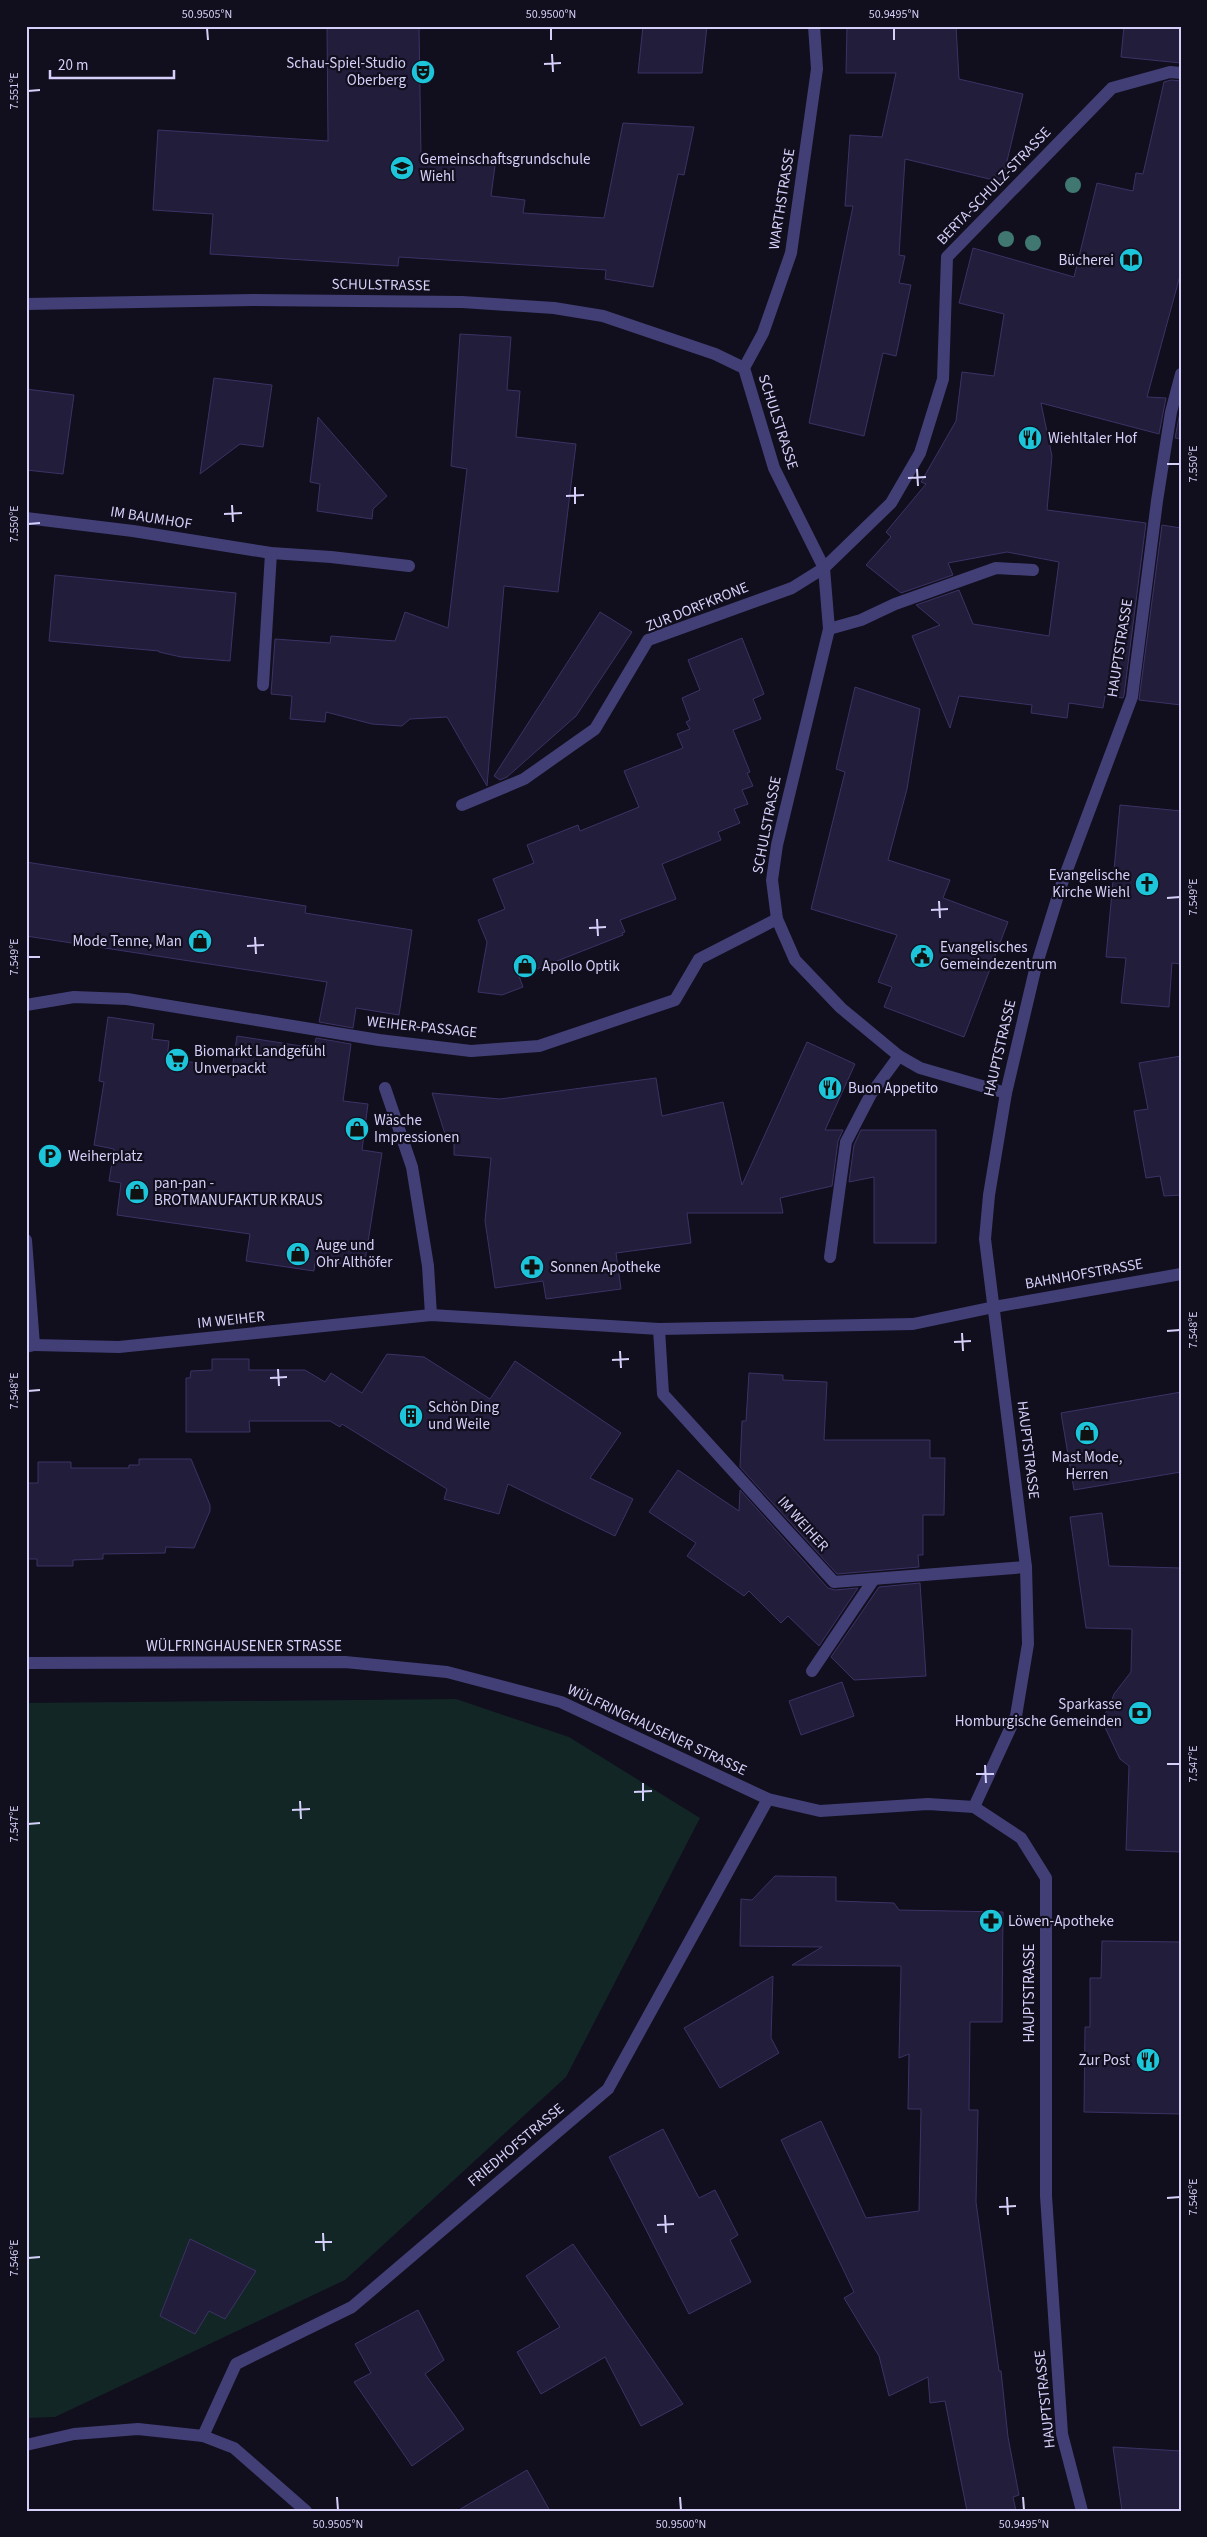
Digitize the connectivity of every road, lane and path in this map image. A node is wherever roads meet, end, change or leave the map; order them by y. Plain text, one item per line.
1 (814, 26) edge
2 (1181, 73) edge
3 (26, 304) edge
4 (744, 368) junction
5 (1181, 374) edge
6 (26, 518) edge
7 (271, 553) junction
8 (409, 566) dead end
9 (824, 568) junction
10 (1033, 570) dead end
11 (829, 629) junction
12 (262, 685) dead end
13 (462, 805) dead end
14 (777, 919) junction
15 (26, 1005) edge
16 (899, 1056) junction
17 (384, 1088) dead end
18 (1006, 1092) junction
19 (26, 1240) edge
20 (830, 1257) dead end
21 (1181, 1274) edge
22 (994, 1307) junction
23 (431, 1316) junction
24 (659, 1329) junction
25 (30, 1346) edge
26 (1026, 1567) junction
27 (874, 1579) junction
28 (26, 1663) edge
29 (812, 1671) dead end
30 (768, 1799) junction
31 (974, 1808) junction
32 (203, 2436) junction
33 (26, 2445) edge
34 (306, 2511) edge
35 (1082, 2511) edge

1 - 4 street, WARTHSTRASSE
2 - 9 street, BERTA-SCHULZ-STRASSE
3 - 4 street, SCHULSTRASSE
4 - 9 street, SCHULSTRASSE
5 - 18 street, HAUPTSTRASSE
6 - 7 street, IM BAUMHOF
7 - 8 street, IM BAUMHOF
7 - 12 street
9 - 11 street, SCHULSTRASSE
9 - 13 street, ZUR DORFKRONE
10 - 11 street
11 - 14 street, SCHULSTRASSE
14 - 15 street, WEIHER-PASSAGE
14 - 16 street, SCHULSTRASSE
16 - 18 street, SCHULSTRASSE
16 - 20 street
17 - 23 street
18 - 22 street, HAUPTSTRASSE
19 - 25 street
21 - 22 street, BAHNHOFSTRASSE
22 - 24 street, IM WEIHER
22 - 26 street, HAUPTSTRASSE
23 - 24 street, IM WEIHER
23 - 25 street, IM WEIHER
24 - 27 street, IM WEIHER
26 - 27 street, IM WEIHER
26 - 31 street, HAUPTSTRASSE
27 - 29 street
28 - 30 street, WÜLFRINGHAUSENER STRASSE
30 - 31 street, WÜLFRINGHAUSENER STRASSE
30 - 32 street, FRIEDHOFSTRASSE
31 - 35 street, HAUPTSTRASSE
32 - 33 street
32 - 34 street

